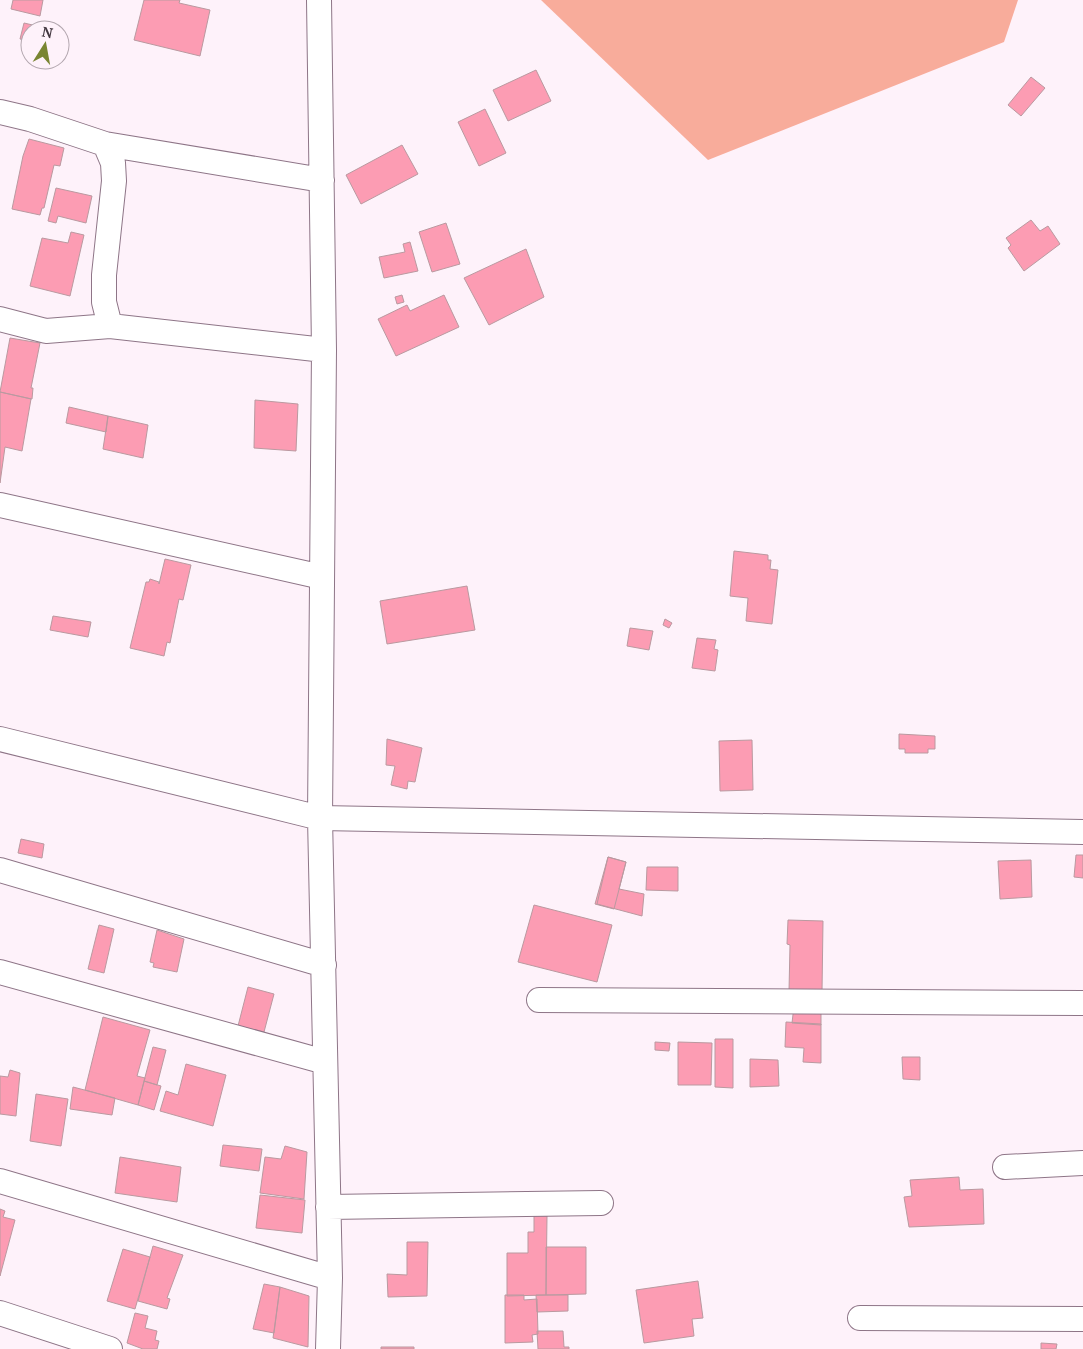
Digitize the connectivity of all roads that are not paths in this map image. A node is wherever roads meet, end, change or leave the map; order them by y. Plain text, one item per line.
1 (319, 0) edge
2 (0, 112) edge
3 (105, 144) junction
4 (322, 180) junction
5 (0, 320) edge
6 (110, 326) junction
7 (324, 350) junction
8 (0, 505) edge
9 (322, 577) junction
10 (0, 739) edge
11 (320, 818) junction
12 (1083, 832) edge
13 (0, 870) edge
14 (324, 965) junction
15 (0, 972) edge
16 (539, 1000) dead end
17 (1083, 1003) edge
18 (325, 1062) junction
19 (1083, 1163) edge
20 (1005, 1168) dead end
21 (0, 1181) edge
22 (601, 1203) dead end
23 (328, 1207) junction
24 (330, 1278) junction
25 (0, 1314) edge
26 (860, 1318) dead end
27 (1083, 1319) edge
28 (110, 1349) edge
29 (328, 1349) edge

1 - 4 street
2 - 3 street
3 - 4 street
3 - 6 street
4 - 7 street
5 - 6 street
6 - 7 street
7 - 9 street
8 - 9 street
9 - 11 street
10 - 11 street
11 - 12 street
11 - 14 street
13 - 14 street
14 - 18 street
15 - 18 street
16 - 17 street
18 - 23 street
19 - 20 street
21 - 24 street
22 - 23 street
23 - 24 street
24 - 29 street
25 - 28 street
26 - 27 street

